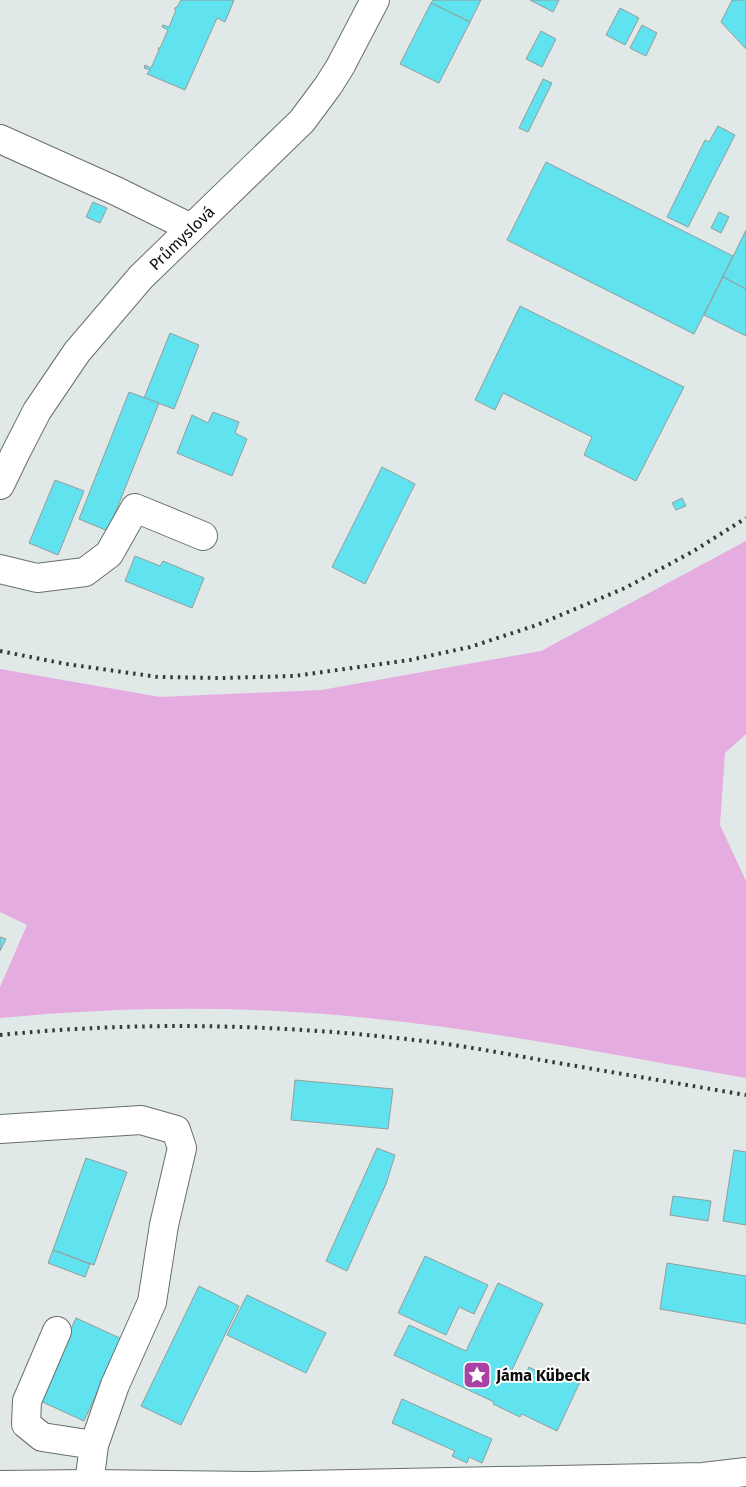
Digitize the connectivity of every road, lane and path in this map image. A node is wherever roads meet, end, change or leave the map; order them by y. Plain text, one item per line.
1 (375, 0) edge
2 (0, 139) edge
3 (191, 228) junction
4 (0, 485) edge
5 (203, 536) dead end
6 (0, 569) edge
7 (0, 1129) edge
8 (57, 1331) dead end
9 (94, 1445) junction
10 (746, 1472) edge
11 (89, 1484) junction
12 (0, 1485) edge
13 (55, 1486) edge
14 (136, 1486) edge
15 (252, 1487) edge

1 - 3 street, Průmyslová
2 - 3 street
3 - 4 street, Průmyslová
5 - 6 street
7 - 9 street
8 - 9 street
9 - 11 street
10 - 15 street
11 - 13 street
11 - 14 street
12 - 13 street
14 - 15 street

